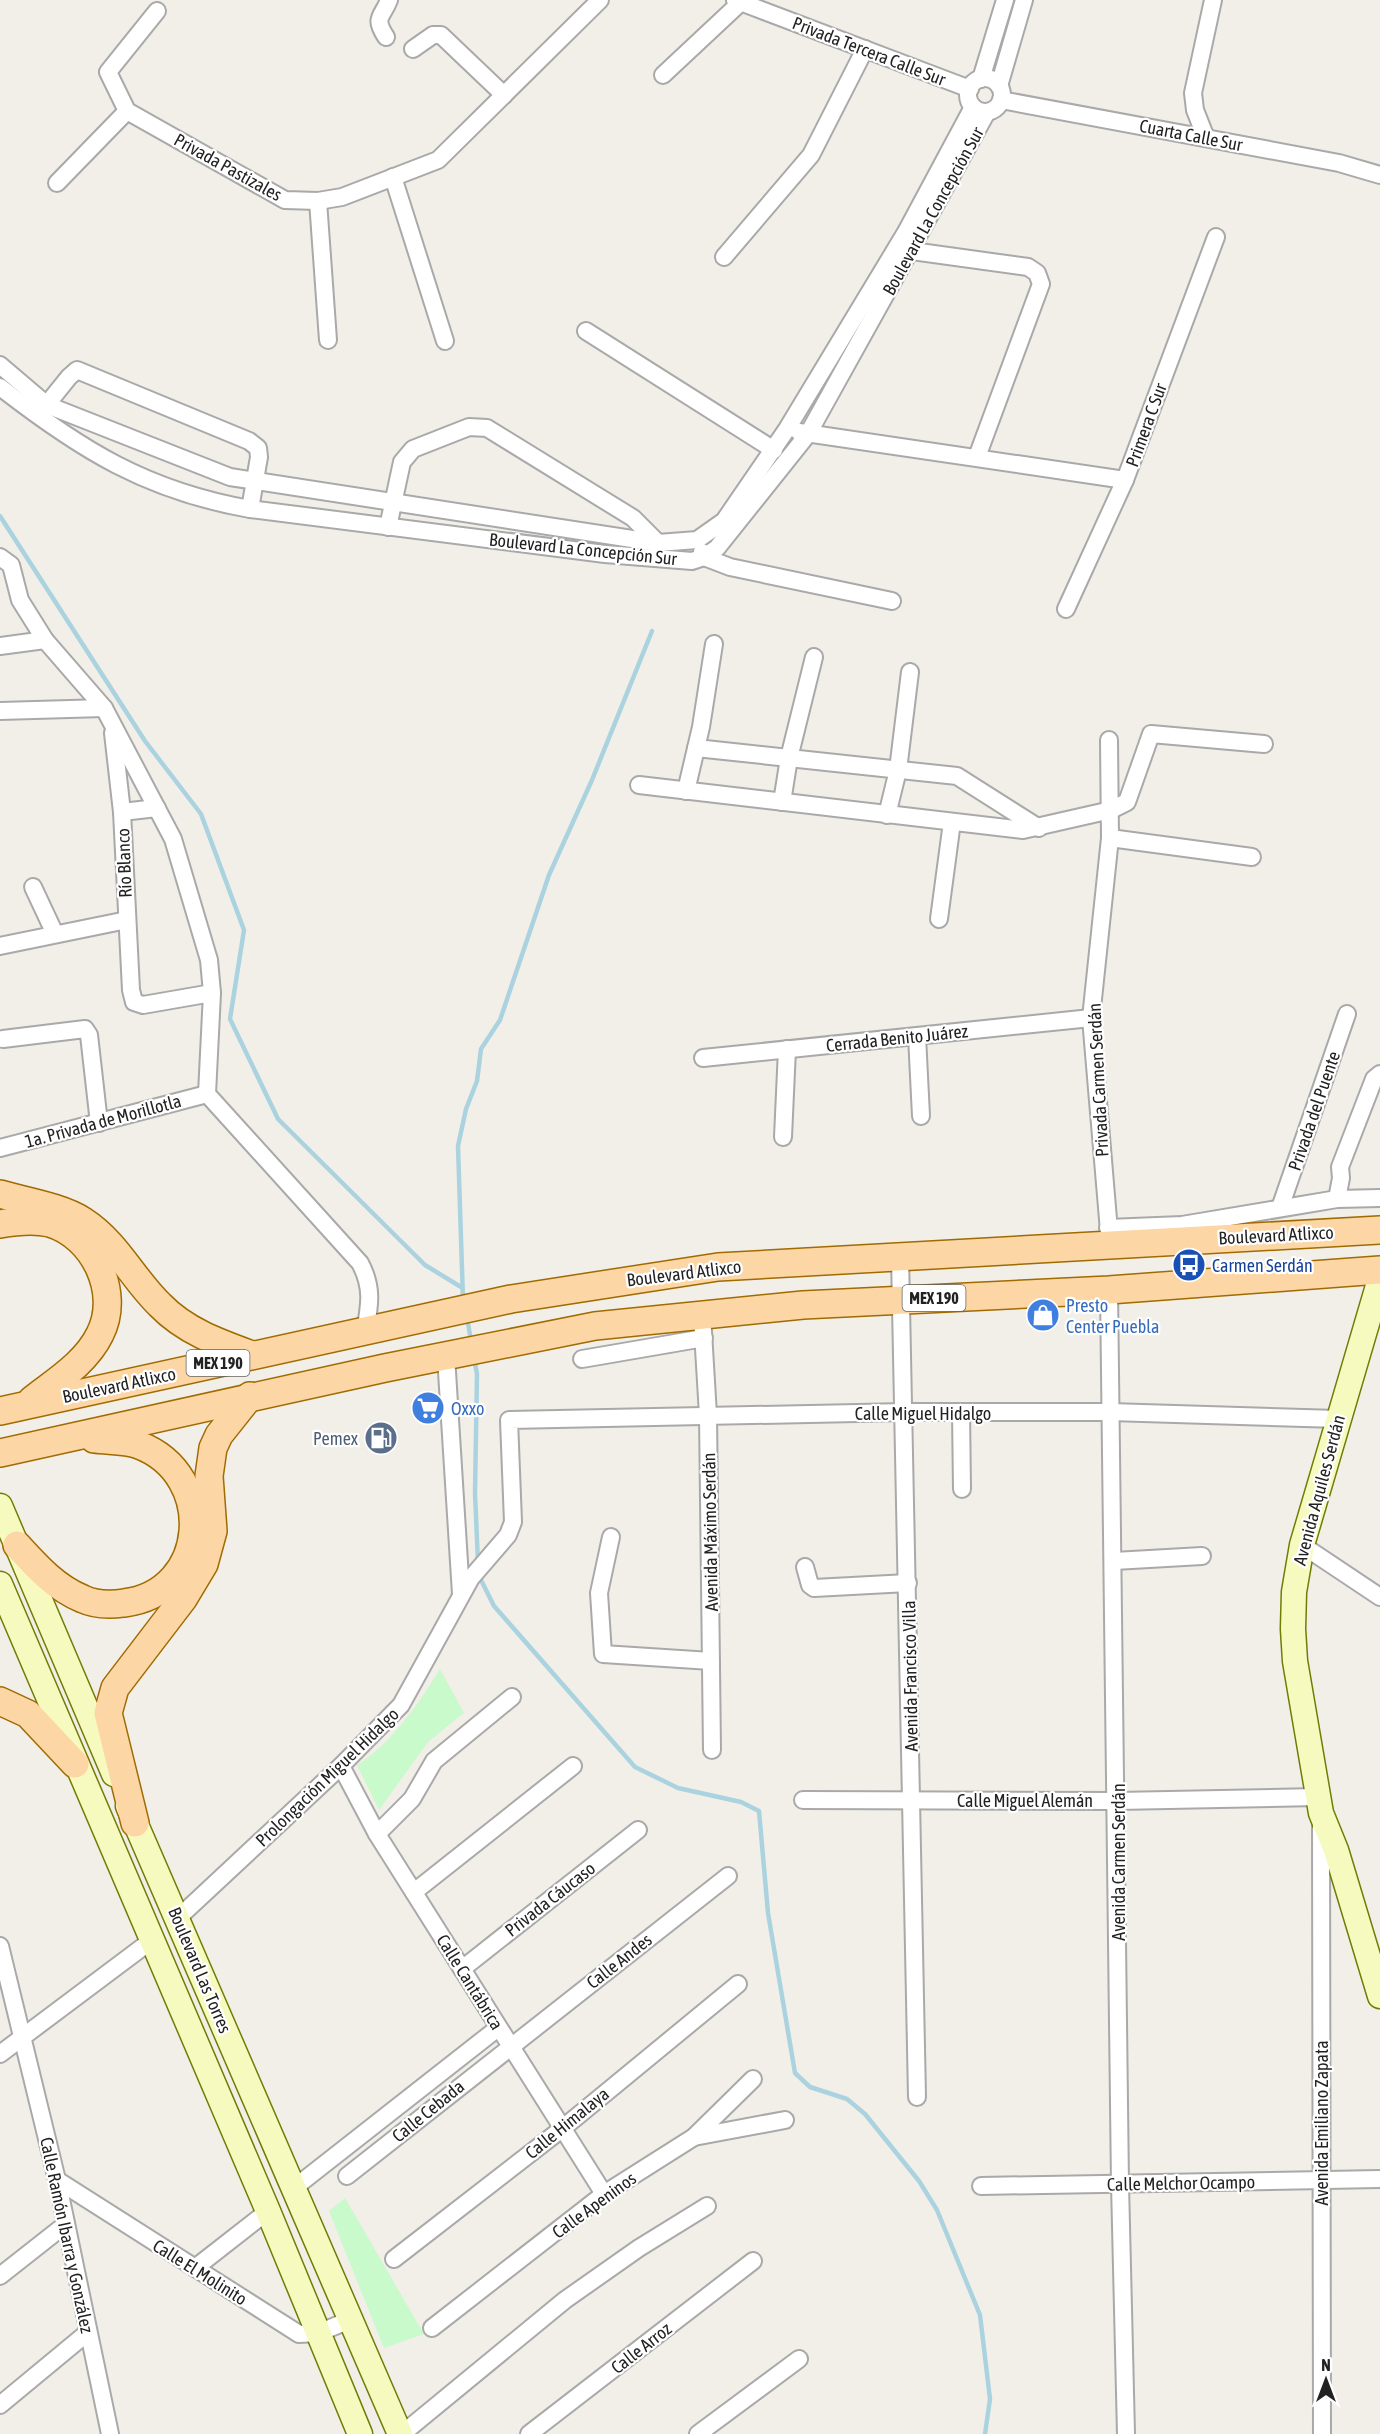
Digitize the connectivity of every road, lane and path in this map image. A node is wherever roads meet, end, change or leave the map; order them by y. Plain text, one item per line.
1 (389, 0) edge
2 (600, 0) edge
3 (1005, 0) edge
4 (1024, 0) edge
5 (1212, 0) edge
6 (737, 1) edge
7 (157, 11) dead end
8 (386, 36) dead end
9 (413, 49) dead end
10 (866, 49) junction
11 (663, 75) dead end
12 (975, 84) junction
13 (1000, 93) junction
14 (504, 95) junction
15 (980, 109) junction
16 (127, 111) junction
17 (1206, 138) junction
18 (1380, 175) edge
19 (393, 177) junction
20 (57, 183) dead end
21 (318, 201) junction
22 (1216, 237) dead end
23 (912, 241) junction
24 (724, 257) dead end
25 (586, 331) dead end
26 (328, 340) dead end
27 (445, 341) dead end
28 (0, 365) edge
29 (0, 387) edge
30 (42, 411) junction
31 (787, 429) junction
32 (808, 434) junction
33 (774, 450) junction
34 (977, 457) junction
35 (1125, 480) junction
36 (254, 482) junction
37 (393, 501) junction
38 (250, 509) junction
39 (388, 527) junction
40 (697, 540) junction
41 (658, 543) junction
42 (0, 557) edge
43 (704, 557) junction
44 (892, 601) dead end
45 (1066, 609) dead end
46 (45, 640) junction
47 (714, 644) dead end
48 (0, 646) edge
49 (814, 657) dead end
50 (910, 672) dead end
51 (104, 708) junction
52 (0, 711) edge
53 (112, 724) junction
54 (1109, 740) dead end
55 (1264, 744) dead end
56 (696, 748) junction
57 (789, 758) junction
58 (898, 770) junction
59 (639, 785) dead end
60 (686, 791) junction
61 (782, 802) junction
62 (158, 808) junction
63 (1111, 810) junction
64 (122, 812) junction
65 (887, 816) junction
66 (952, 822) junction
67 (1039, 828) junction
68 (1110, 838) junction
69 (1252, 857) dead end
70 (33, 887) dead end
71 (939, 918) dead end
72 (127, 920) junction
73 (55, 934) junction
74 (0, 946) edge
75 (212, 993) junction
76 (1347, 1014) dead end
77 (1091, 1018) junction
78 (917, 1036) junction
79 (3, 1039) dead end
80 (787, 1049) junction
81 (703, 1058) dead end
82 (1380, 1074) edge
83 (1380, 1092) edge
84 (207, 1094) junction
85 (921, 1116) dead end
86 (99, 1123) junction
87 (783, 1137) dead end
88 (0, 1148) edge
89 (1341, 1178) junction
90 (0, 1194) edge
91 (1380, 1198) edge
92 (1337, 1199) junction
93 (1280, 1208) junction
94 (0, 1224) edge
95 (1380, 1230) edge
96 (1141, 1234) junction
97 (1109, 1236) junction
98 (900, 1256) junction
99 (1380, 1270) edge
100 (1380, 1279) edge
101 (1109, 1290) junction
102 (903, 1300) junction
103 (703, 1326) junction
104 (364, 1331) junction
105 (252, 1355) junction
106 (451, 1355) junction
107 (582, 1359) dead end
108 (250, 1396) junction
109 (13, 1408) edge
110 (905, 1412) junction
111 (961, 1412) junction
112 (1110, 1412) junction
113 (708, 1416) junction
114 (1338, 1419) junction
115 (509, 1420) joint
116 (66, 1438) junction
117 (0, 1453) edge
118 (962, 1489) dead end
119 (0, 1506) edge
120 (610, 1537) dead end
121 (17, 1545) junction
122 (1302, 1545) junction
123 (1202, 1556) dead end
124 (1114, 1562) junction
125 (805, 1567) dead end
126 (908, 1583) junction
127 (0, 1584) edge
128 (461, 1596) junction
129 (1380, 1597) edge
130 (711, 1661) junction
131 (512, 1697) dead end
132 (0, 1701) edge
133 (712, 1750) dead end
134 (75, 1764) junction
135 (341, 1766) junction
136 (573, 1766) dead end
137 (803, 1800) dead end
138 (912, 1800) junction
139 (1117, 1800) junction
140 (1320, 1805) junction
141 (135, 1823) junction
142 (638, 1830) dead end
143 (377, 1834) junction
144 (728, 1876) dead end
145 (414, 1892) junction
146 (178, 1918) junction
147 (152, 1940) junction
148 (0, 1946) edge
149 (462, 1969) junction
150 (738, 1984) dead end
151 (1380, 1996) edge
152 (498, 2028) junction
153 (22, 2036) junction
154 (509, 2046) junction
155 (0, 2054) edge
156 (753, 2079) dead end
157 (917, 2097) dead end
158 (785, 2120) dead end
159 (563, 2128) junction
160 (694, 2137) junction
161 (347, 2176) dead end
162 (1380, 2179) edge
163 (57, 2180) junction
164 (1321, 2181) junction
165 (1120, 2184) junction
166 (981, 2186) dead end
167 (294, 2188) junction
168 (604, 2194) junction
169 (707, 2206) dead end
170 (268, 2211) junction
171 (66, 2224) junction
172 (394, 2259) dead end
173 (753, 2261) dead end
174 (195, 2268) junction
175 (0, 2276) edge
176 (350, 2320) junction
177 (432, 2328) dead end
178 (318, 2333) junction
179 (87, 2334) junction
180 (799, 2359) dead end
181 (0, 2405) edge
182 (110, 2434) edge
183 (360, 2434) edge
184 (401, 2434) edge
185 (529, 2434) edge
186 (698, 2434) edge
187 (1126, 2434) edge
188 (1322, 2434) edge

1 - 8 street
2 - 14 street, Privada Pastizales
3 - 12 street
4 - 13 street
5 - 17 street
6 - 10 street, Privada Tercera Calle Sur
6 - 11 street
7 - 16 street
9 - 14 street
10 - 12 street, Privada Tercera Calle Sur
10 - 24 street
12 - 13 street
12 - 15 street
13 - 15 street
13 - 17 street, Cuarta Calle Sur
14 - 19 street, Privada Pastizales
15 - 23 street, Boulevard La Concepción Sur
16 - 20 street
16 - 21 street, Privada Pastizales
17 - 18 street, Cuarta Calle Sur
19 - 21 street, Privada Pastizales
19 - 27 street
21 - 26 street
22 - 35 street, Primera C Sur
23 - 31 street, Boulevard La Concepción Sur
23 - 32 street, Boulevard La Concepción Sur
23 - 34 street
25 - 33 street
28 - 30 street, Boulevard La Concepción Sur
29 - 30 street, Boulevard La Concepción Sur
30 - 36 street, Boulevard La Concepción Sur
30 - 36 street
30 - 38 street, Boulevard La Concepción Sur
31 - 32 street
31 - 33 street, Boulevard La Concepción Sur
32 - 34 street
32 - 43 street, Boulevard La Concepción Sur
33 - 40 street, Boulevard La Concepción Sur
34 - 35 street
35 - 45 street, Primera C Sur
36 - 37 street, Boulevard La Concepción Sur
36 - 38 street
37 - 39 street
37 - 41 street, Boulevard La Concepción Sur
37 - 41 street
38 - 39 street, Boulevard La Concepción Sur
39 - 43 street, Boulevard La Concepción Sur
40 - 41 street, Boulevard La Concepción Sur
40 - 43 street
42 - 46 street
43 - 44 street
46 - 48 street
46 - 51 street
47 - 56 street
49 - 57 street
50 - 58 street
51 - 52 street
51 - 53 street
53 - 62 street
53 - 64 street, Río Blanco
54 - 63 street, Privada Carmen Serdán
55 - 63 street
56 - 57 street
56 - 60 street
57 - 58 street
57 - 61 street
58 - 65 street
58 - 67 street
59 - 60 street
60 - 61 street
61 - 65 street
62 - 64 street
62 - 75 street
63 - 67 street
63 - 68 street, Privada Carmen Serdán
64 - 72 street, Río Blanco
65 - 66 street
66 - 67 street
66 - 71 street
68 - 69 street
68 - 77 street, Privada Carmen Serdán
70 - 73 street
72 - 73 street
72 - 75 street, Río Blanco
73 - 74 street
75 - 84 street
76 - 93 street, Privada del Puente
77 - 78 street, Cerrada Benito Juárez
77 - 97 street, Privada Carmen Serdán
78 - 80 street, Cerrada Benito Juárez
78 - 85 street
79 - 86 street
80 - 81 street, Cerrada Benito Juárez
80 - 87 street
82 - 89 street
83 - 89 street
84 - 86 street, 1a. Privada de Morillotla
84 - 104 street
86 - 88 street, 1a. Privada de Morillotla
89 - 92 street
90 - 105 main road
91 - 92 street
92 - 93 street
93 - 96 street
94 - 109 main road
95 - 96 main road, Boulevard Atlixco / MEX 190
96 - 97 main road, Boulevard Atlixco / MEX 190
97 - 98 main road, Boulevard Atlixco / MEX 190
98 - 102 street, Avenida Francisco Villa
98 - 104 main road, Boulevard Atlixco / MEX 190
99 - 101 main road, MEX 190
100 - 114 main road, Avenida Aquiles Serdán
101 - 102 main road, MEX 190
101 - 112 street, Avenida Carmen Serdán
102 - 103 main road, MEX 190
102 - 110 street, Avenida Francisco Villa
103 - 106 main road, MEX 190
103 - 107 street
103 - 113 street, Avenida Máximo Serdán
104 - 105 main road, Boulevard Atlixco / MEX 190
105 - 109 main road, Boulevard Atlixco / MEX 190
106 - 108 main road, MEX 190
106 - 128 street
108 - 116 main road, MEX 190
108 - 141 main road
110 - 111 street, Calle Miguel Hidalgo
110 - 113 street, Calle Miguel Hidalgo
110 - 126 street, Avenida Francisco Villa
111 - 112 street, Calle Miguel Hidalgo
111 - 118 street
112 - 114 street, Calle Miguel Hidalgo
112 - 124 street, Avenida Carmen Serdán
113 - 115 street, Calle Miguel Hidalgo
113 - 130 street, Avenida Máximo Serdán
114 - 122 main road, Avenida Aquiles Serdán
115 - 128 street, Prolongación Miguel Hidalgo
116 - 117 main road, MEX 190
116 - 121 main road
119 - 121 main road, Boulevard Las Torres
120 - 130 street
121 - 141 main road, Boulevard Las Torres
122 - 129 street
122 - 140 main road, Avenida Aquiles Serdán
123 - 124 street
124 - 139 street, Avenida Carmen Serdán
125 - 126 street
126 - 138 street, Avenida Francisco Villa
127 - 134 main road, Boulevard Las Torres
128 - 135 street, Prolongación Miguel Hidalgo
130 - 133 street, Avenida Máximo Serdán
131 - 143 street
132 - 134 main road
134 - 147 main road, Boulevard Las Torres
135 - 143 street, Calle Cantábrica
135 - 146 street, Prolongación Miguel Hidalgo
136 - 145 street
137 - 138 street, Calle Miguel Alemán
138 - 139 street, Calle Miguel Alemán
138 - 157 street, Avenida Francisco Villa
139 - 140 street, Calle Miguel Alemán
139 - 165 street, Avenida Carmen Serdán
140 - 151 main road, Avenida Aquiles Serdán
140 - 164 street, Avenida Emiliano Zapata
141 - 146 main road, Boulevard Las Torres
142 - 149 street, Privada Cáucaso
143 - 145 street, Calle Cantábrica
144 - 154 street, Calle Andes
145 - 149 street, Calle Cantábrica
146 - 167 main road, Boulevard Las Torres
147 - 153 street
147 - 170 main road, Boulevard Las Torres
148 - 153 street, Calle Ramón Ibarra y González
149 - 152 street, Calle Cantábrica
150 - 159 street, Calle Himalaya
152 - 154 street, Calle Cantábrica
152 - 167 street
153 - 155 street
153 - 163 street, Calle Ramón Ibarra y González
154 - 159 street, Calle Cantábrica
154 - 161 street, Calle Cebada
156 - 160 street, Calle Apeninos
158 - 160 street
159 - 168 street, Calle Cantábrica
159 - 172 street, Calle Himalaya
160 - 168 street, Calle Apeninos
162 - 164 street, Calle Melchor Ocampo
163 - 171 street, Calle Ramón Ibarra y González
163 - 174 street, Calle El Molinito
164 - 165 street, Calle Melchor Ocampo
164 - 188 street, Avenida Emiliano Zapata
165 - 166 street, Calle Melchor Ocampo
165 - 187 street, Avenida Carmen Serdán
167 - 176 main road, Boulevard Las Torres
168 - 177 street, Calle Apeninos
169 - 184 street
170 - 174 street
170 - 178 main road, Boulevard Las Torres
171 - 175 street
171 - 179 street, Calle Ramón Ibarra y González
173 - 185 street, Calle Arroz
174 - 178 street, Calle El Molinito
176 - 178 street
176 - 184 main road, Boulevard Las Torres
178 - 183 main road, Boulevard Las Torres
179 - 181 street
179 - 182 street, Calle Ramón Ibarra y González
180 - 186 street

